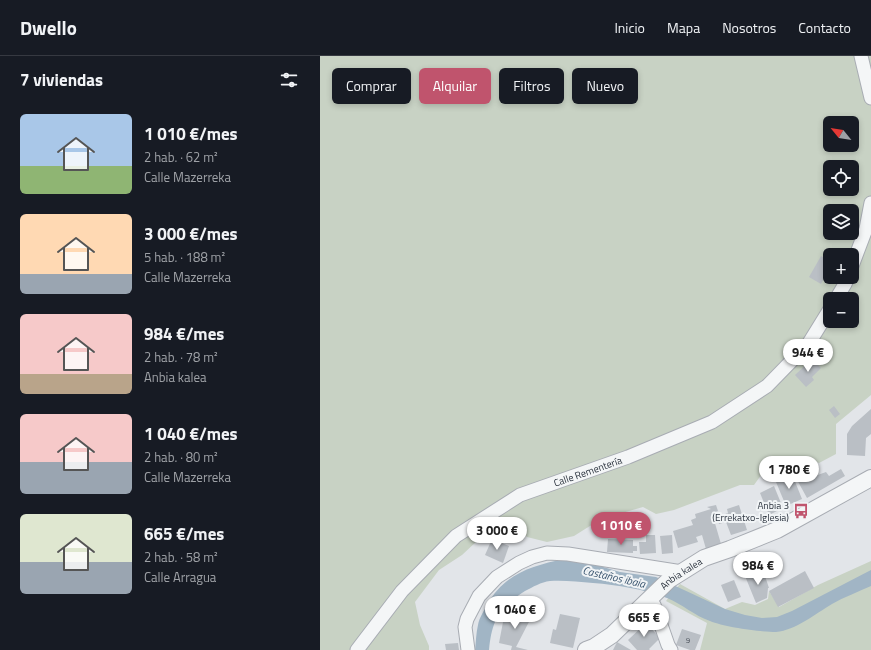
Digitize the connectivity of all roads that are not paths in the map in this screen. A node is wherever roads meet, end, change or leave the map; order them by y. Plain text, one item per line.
1 (861, 56) edge
2 (871, 98) edge
3 (871, 203) edge
4 (859, 248) edge
5 (823, 320) edge
6 (871, 478) edge
7 (676, 576) junction
8 (648, 601) junction
9 (592, 649) edge
10 (357, 650) edge
11 (468, 650) edge
12 (671, 650) edge

1 - 2 street
3 - 4 street
5 - 10 street, Calle Rementería
6 - 7 street, Anbia kalea
7 - 8 street, Anbia kalea
7 - 11 street
8 - 9 street, Anbia kalea
8 - 12 street

